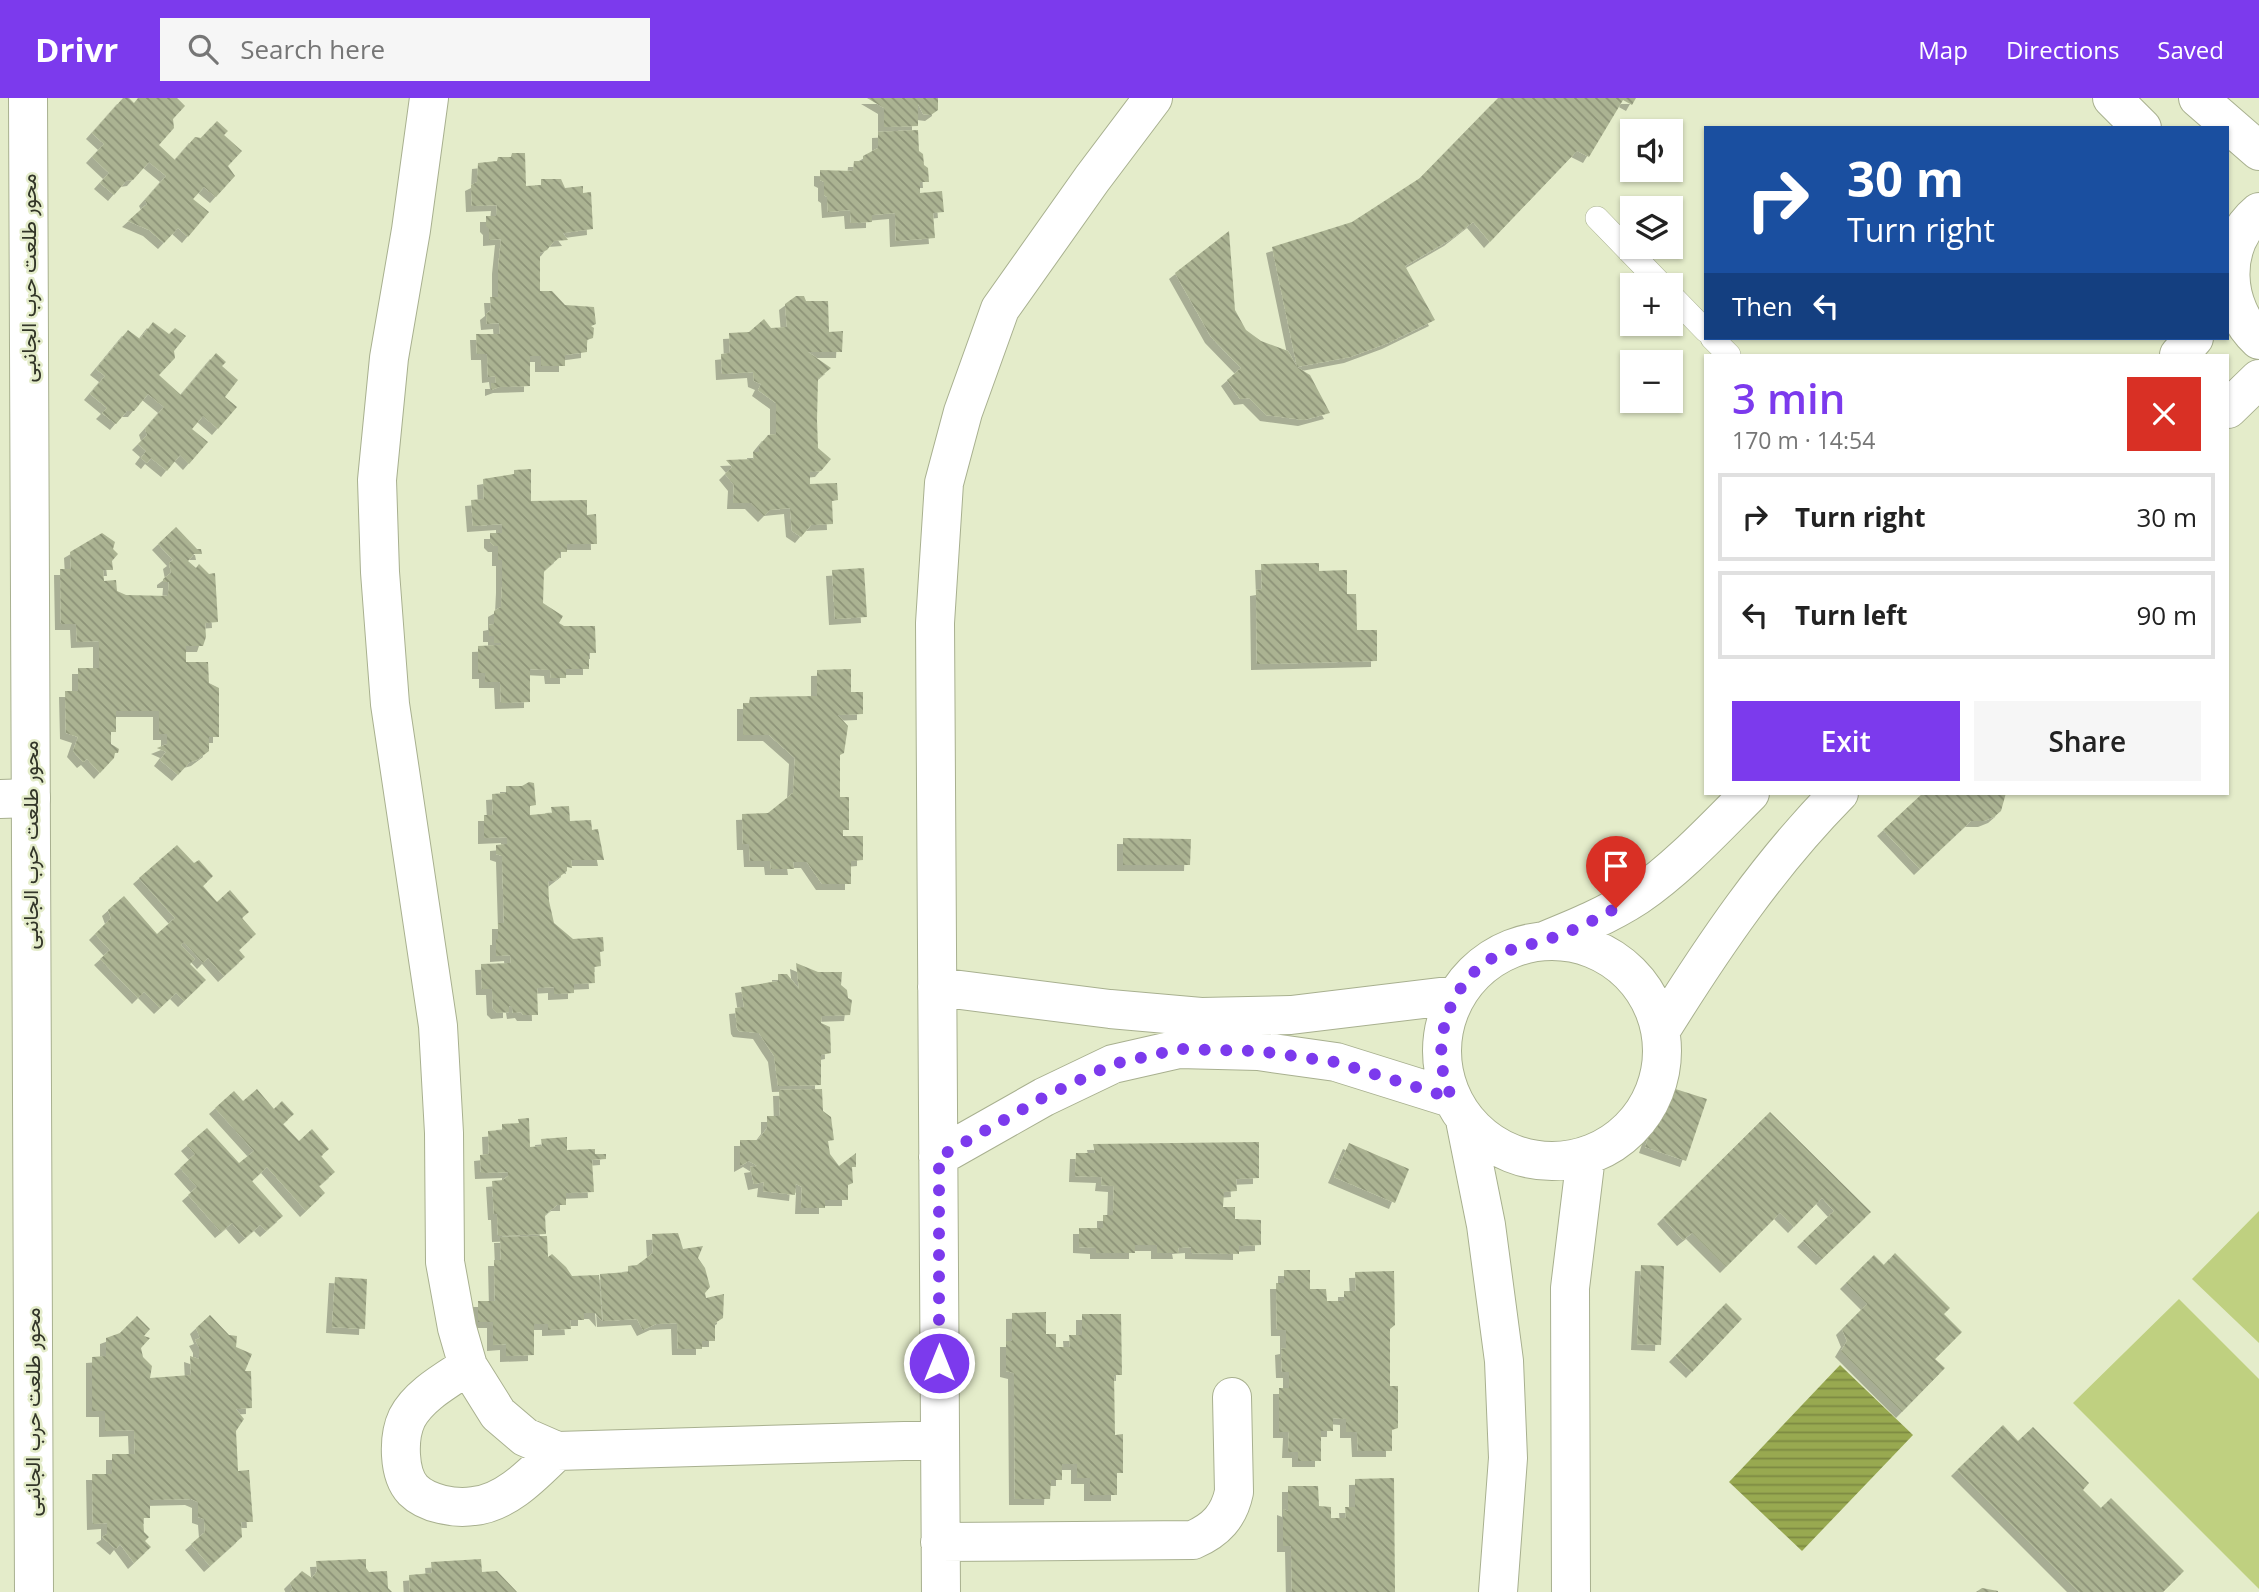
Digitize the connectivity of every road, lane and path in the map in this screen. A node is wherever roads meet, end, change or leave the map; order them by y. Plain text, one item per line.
1 (29, 98) edge
2 (429, 98) edge
3 (2112, 98) edge
4 (2198, 98) edge
5 (1149, 99) edge
6 (2140, 126) edge
7 (2221, 126) edge
8 (2229, 136) edge
9 (2242, 152) edge
10 (2259, 212) edge
11 (1597, 218) dead end
12 (2230, 248) edge
13 (1650, 273) edge
14 (2230, 297) edge
15 (1683, 307) edge
16 (1704, 329) edge
17 (1714, 340) edge
18 (2192, 340) edge
19 (2259, 340) edge
20 (1728, 354) edge
21 (2180, 354) edge
22 (2259, 379) edge
23 (2229, 408) edge
24 (1748, 795) edge
25 (1837, 795) edge
26 (15, 799) edge
27 (1544, 941) junction
28 (937, 987) junction
29 (1456, 995) junction
30 (1661, 1030) junction
31 (1458, 1109) junction
32 (1586, 1156) junction
33 (939, 1157) junction
34 (468, 1366) junction
35 (1232, 1397) dead end
36 (940, 1440) junction
37 (557, 1451) junction
38 (940, 1542) junction
39 (34, 1592) edge
40 (941, 1592) edge
41 (1498, 1592) edge
42 (1571, 1592) edge

1 - 26 street, محور طلعت حرب الجانبى
2 - 34 street
3 - 6 street
4 - 7 street
5 - 28 street
8 - 9 street
10 - 12 street
11 - 13 lane
12 - 14 street
14 - 19 street
15 - 16 lane
17 - 20 lane
18 - 21 street
22 - 23 street
24 - 27 street
25 - 30 street
26 - 39 street, محور طلعت حرب الجانبى
27 - 29 street
27 - 30 street
28 - 29 street
28 - 33 street
29 - 31 street
30 - 32 street
31 - 32 street
31 - 33 street
31 - 41 street
32 - 42 street
33 - 36 street
34 - 37 street
34 - 37 street
35 - 38 street
36 - 37 street
36 - 38 street
38 - 40 street

